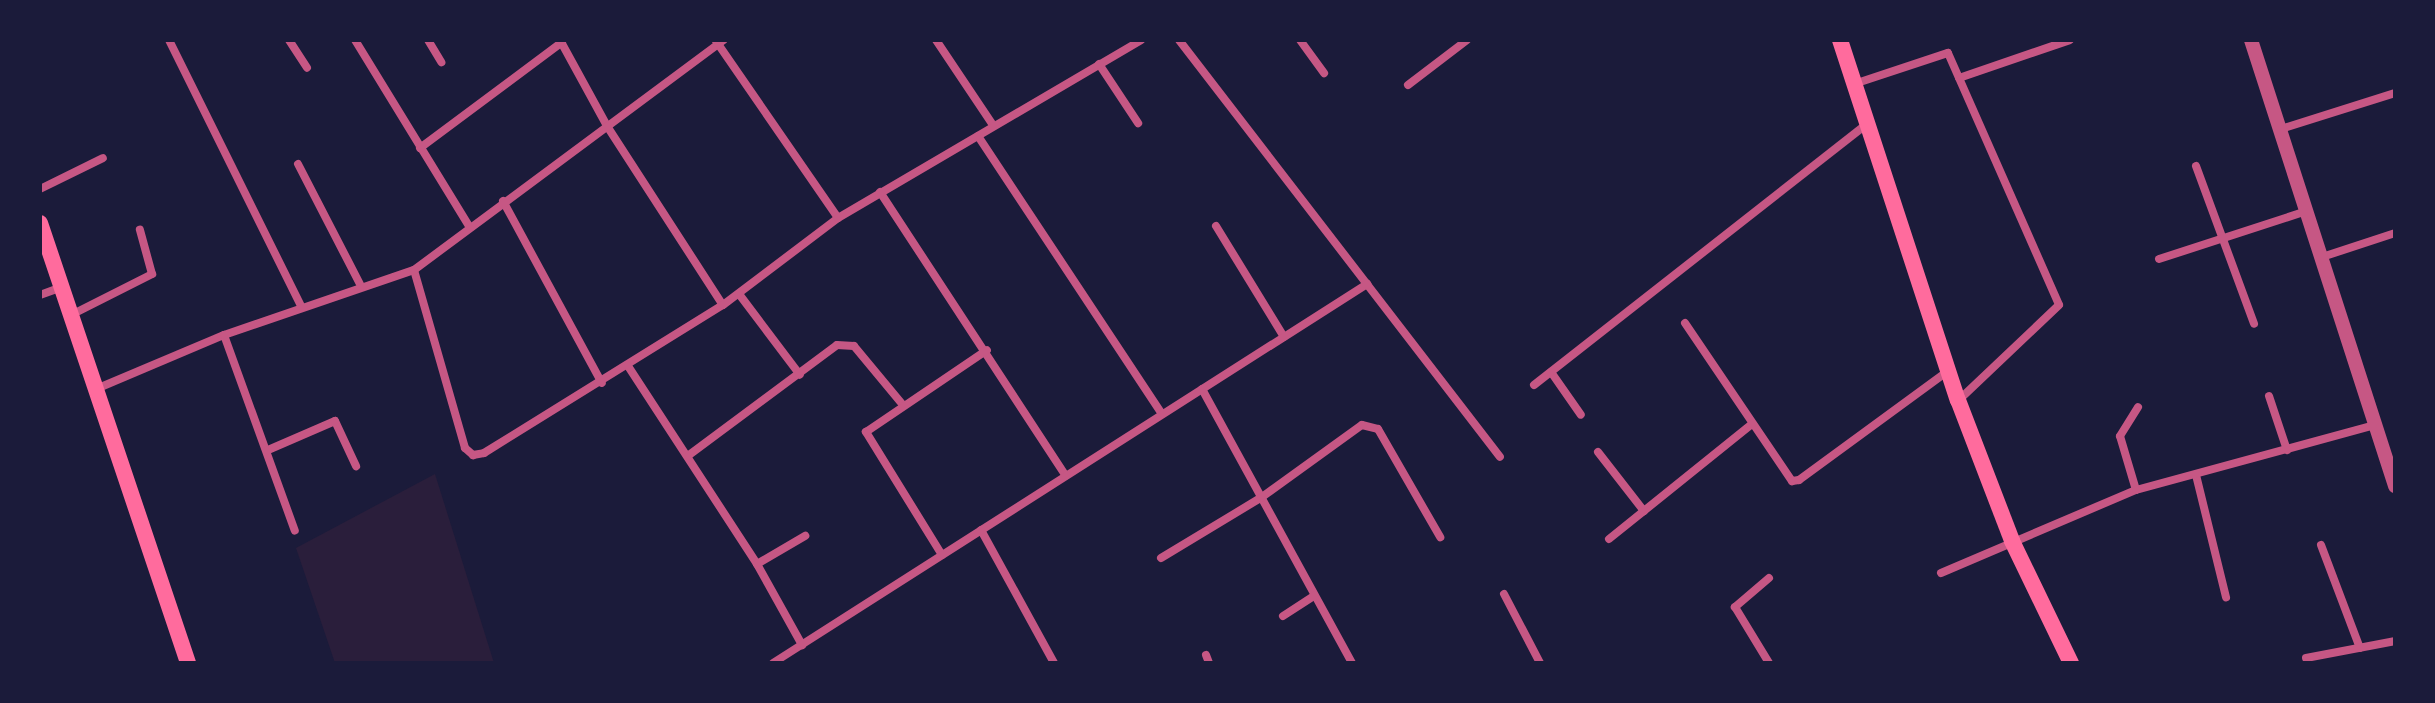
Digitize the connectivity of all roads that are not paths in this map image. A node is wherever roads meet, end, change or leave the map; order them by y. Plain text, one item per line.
1 (169, 40) edge
2 (290, 40) edge
3 (355, 40) edge
4 (428, 40) edge
5 (936, 40) edge
6 (1141, 40) edge
7 (1179, 40) edge
8 (1300, 40) edge
9 (1467, 40) edge
10 (1840, 40) edge
11 (2070, 40) edge
12 (2251, 40) edge
13 (561, 41) edge
14 (719, 41) edge
15 (441, 62) dead end
16 (1099, 64) junction
17 (307, 68) dead end
18 (1324, 73) dead end
19 (1959, 78) junction
20 (1854, 84) junction
21 (1408, 85) dead end
22 (2395, 93) edge
23 (1138, 123) dead end
24 (1867, 124) junction
25 (993, 125) junction
26 (607, 126) junction
27 (2281, 129) junction
28 (978, 136) junction
29 (420, 148) junction
30 (103, 158) dead end
31 (298, 164) dead end
32 (2196, 166) dead end
33 (40, 189) edge
34 (880, 192) junction
35 (503, 201) junction
36 (2307, 211) junction
37 (838, 218) junction
38 (40, 223) edge
39 (469, 226) junction
40 (1216, 226) dead end
41 (140, 230) dead end
42 (2395, 233) edge
43 (2219, 240) junction
44 (2322, 257) junction
45 (2159, 259) dead end
46 (414, 270) junction
47 (1367, 284) junction
48 (361, 286) junction
49 (62, 287) junction
50 (739, 294) junction
51 (40, 295) edge
52 (723, 305) junction
53 (301, 306) junction
54 (71, 315) junction
55 (1685, 323) dead end
56 (2254, 324) dead end
57 (224, 335) junction
58 (1284, 337) junction
59 (987, 350) junction
60 (628, 366) junction
61 (1949, 371) junction
62 (1551, 372) junction
63 (800, 375) junction
64 (602, 383) junction
65 (1534, 385) dead end
66 (96, 389) junction
67 (1202, 389) junction
68 (2269, 396) dead end
69 (1958, 400) junction
70 (903, 405) junction
71 (2138, 407) dead end
72 (1162, 414) junction
73 (1581, 415) dead end
74 (1752, 424) junction
75 (2375, 425) junction
76 (268, 450) junction
77 (2287, 450) junction
78 (1598, 452) dead end
79 (689, 455) junction
80 (1500, 457) dead end
81 (356, 466) dead end
82 (2196, 475) junction
83 (1066, 476) junction
84 (2395, 486) edge
85 (2136, 490) junction
86 (1262, 497) junction
87 (1644, 511) junction
88 (981, 530) junction
89 (295, 531) dead end
90 (805, 536) dead end
91 (1440, 537) dead end
92 (1609, 539) dead end
93 (2012, 541) junction
94 (2321, 545) dead end
95 (942, 555) junction
96 (1161, 558) dead end
97 (757, 564) junction
98 (1941, 573) dead end
99 (1769, 578) dead end
100 (1504, 594) dead end
101 (1314, 596) junction
102 (2226, 597) dead end
103 (1283, 616) dead end
104 (2395, 641) edge
105 (802, 645) junction
106 (2360, 648) junction
107 (2306, 658) dead end
108 (188, 663) edge
109 (773, 663) edge
110 (1054, 663) edge
111 (1352, 663) edge
112 (1540, 663) edge
113 (1769, 663) edge
114 (2071, 663) edge

1 - 53 street
2 - 17 street
3 - 29 street
4 - 15 street
5 - 25 street
6 - 16 street
7 - 47 street
8 - 18 street
9 - 21 street
10 - 20 main road
11 - 19 street
12 - 27 street
13 - 26 street
13 - 29 street
14 - 26 street
14 - 37 street
16 - 23 street
16 - 25 street
19 - 20 street
19 - 69 street
20 - 24 main road
22 - 27 street
24 - 61 main road
24 - 62 street
25 - 28 street
26 - 35 street
26 - 52 street
27 - 36 street
28 - 34 street
28 - 72 street
29 - 39 street
30 - 33 street
31 - 48 street
32 - 43 street
34 - 37 street
34 - 59 street
35 - 39 street
35 - 64 street
36 - 43 street
36 - 44 street
37 - 50 street
38 - 49 main road
39 - 46 street
40 - 58 street
41 - 54 street
42 - 44 street
43 - 45 street
43 - 56 street
44 - 75 street
46 - 48 street
46 - 64 street
47 - 58 street
47 - 80 street
48 - 53 street
49 - 51 street
49 - 54 main road
50 - 52 street
50 - 63 street
52 - 60 street
53 - 57 street
54 - 66 main road
55 - 74 street
57 - 66 street
57 - 76 street
58 - 67 street
59 - 70 street
59 - 83 street
60 - 64 street
60 - 79 street
61 - 69 main road
61 - 74 street
62 - 65 street
62 - 73 street
63 - 70 street
63 - 79 street
66 - 108 main road
67 - 72 street
67 - 86 street
68 - 77 street
69 - 93 main road
70 - 95 street
71 - 85 street
72 - 83 street
74 - 87 street
75 - 77 street
75 - 84 street
76 - 81 street
76 - 89 street
77 - 82 street
78 - 87 street
79 - 97 street
82 - 85 street
82 - 102 street
83 - 88 street
85 - 93 street
86 - 91 street
86 - 96 street
86 - 101 street
87 - 92 street
88 - 95 street
88 - 110 street
90 - 97 street
93 - 98 street
93 - 114 main road
94 - 106 street
95 - 105 street
97 - 105 street
99 - 113 street
100 - 112 street
101 - 103 street
101 - 111 street
104 - 106 street
105 - 109 street
106 - 107 street

